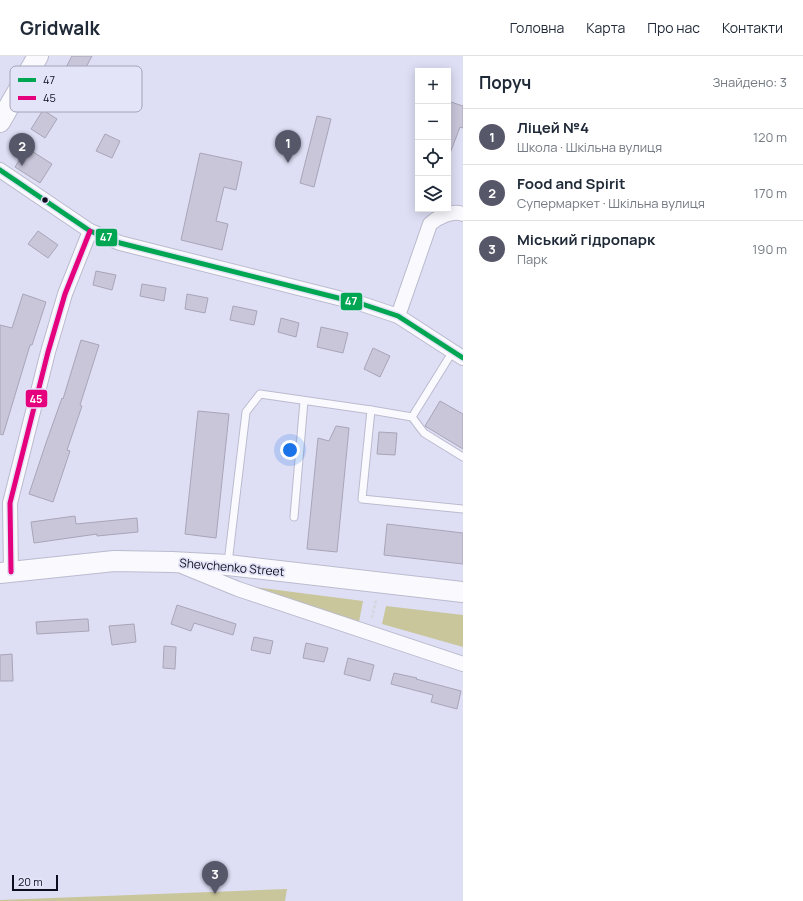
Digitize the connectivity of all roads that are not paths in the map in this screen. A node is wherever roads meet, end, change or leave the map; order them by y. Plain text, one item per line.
1 (38, 56) edge
2 (32, 66) edge
3 (10, 105) edge
4 (0, 122) edge
5 (0, 170) edge
6 (463, 214) edge
7 (90, 231) junction
8 (398, 316) junction
9 (458, 354) edge
10 (304, 401) junction
11 (371, 410) junction
12 (412, 417) junction
13 (463, 457) edge
14 (463, 509) edge
15 (294, 518) dead end
16 (172, 562) junction
17 (228, 565) junction
18 (6, 573) edge
19 (463, 592) edge
20 (463, 664) edge

1 - 2 main road
3 - 4 main road
5 - 7 street
6 - 8 street
7 - 8 street
7 - 18 street
8 - 9 street
9 - 12 lane
10 - 11 lane
10 - 15 lane
10 - 17 lane
11 - 12 lane
11 - 14 lane
12 - 13 lane
16 - 17 main road, Shevchenko Street
16 - 18 main road, Shevchenko Street
16 - 20 street
17 - 19 main road, Shevchenko Street

